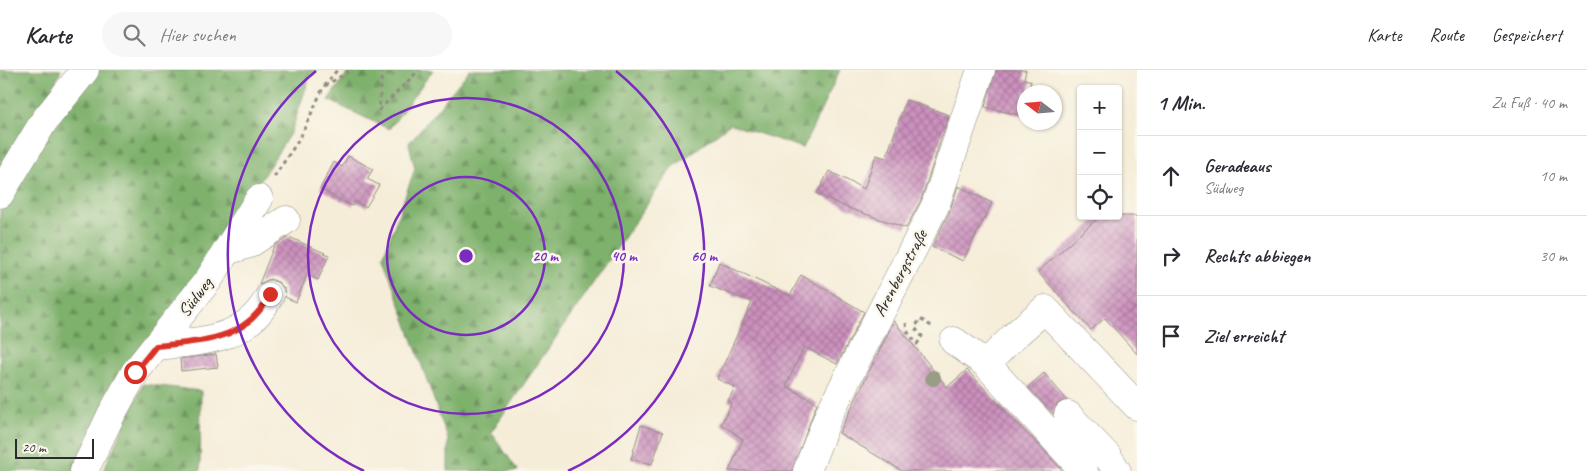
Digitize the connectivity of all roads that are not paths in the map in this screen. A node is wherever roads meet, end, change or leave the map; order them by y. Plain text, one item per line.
1 (84, 70) edge
2 (981, 70) edge
3 (0, 194) edge
4 (259, 199) road end
5 (286, 220) dead end
6 (229, 250) junction
7 (270, 294) dead end
8 (954, 341) dead end
9 (156, 346) junction
10 (986, 364) junction
11 (1137, 406) edge
12 (1068, 416) dead end
13 (84, 471) edge
14 (808, 471) edge
15 (1084, 471) edge
16 (1117, 471) edge

1 - 3 street
2 - 14 street, Arenbergstraße
4 - 6 street, Südweg
5 - 6 street
6 - 9 street, Südweg
7 - 9 street
8 - 10 street
9 - 13 street, Südweg
10 - 11 street
10 - 15 street
12 - 16 street

